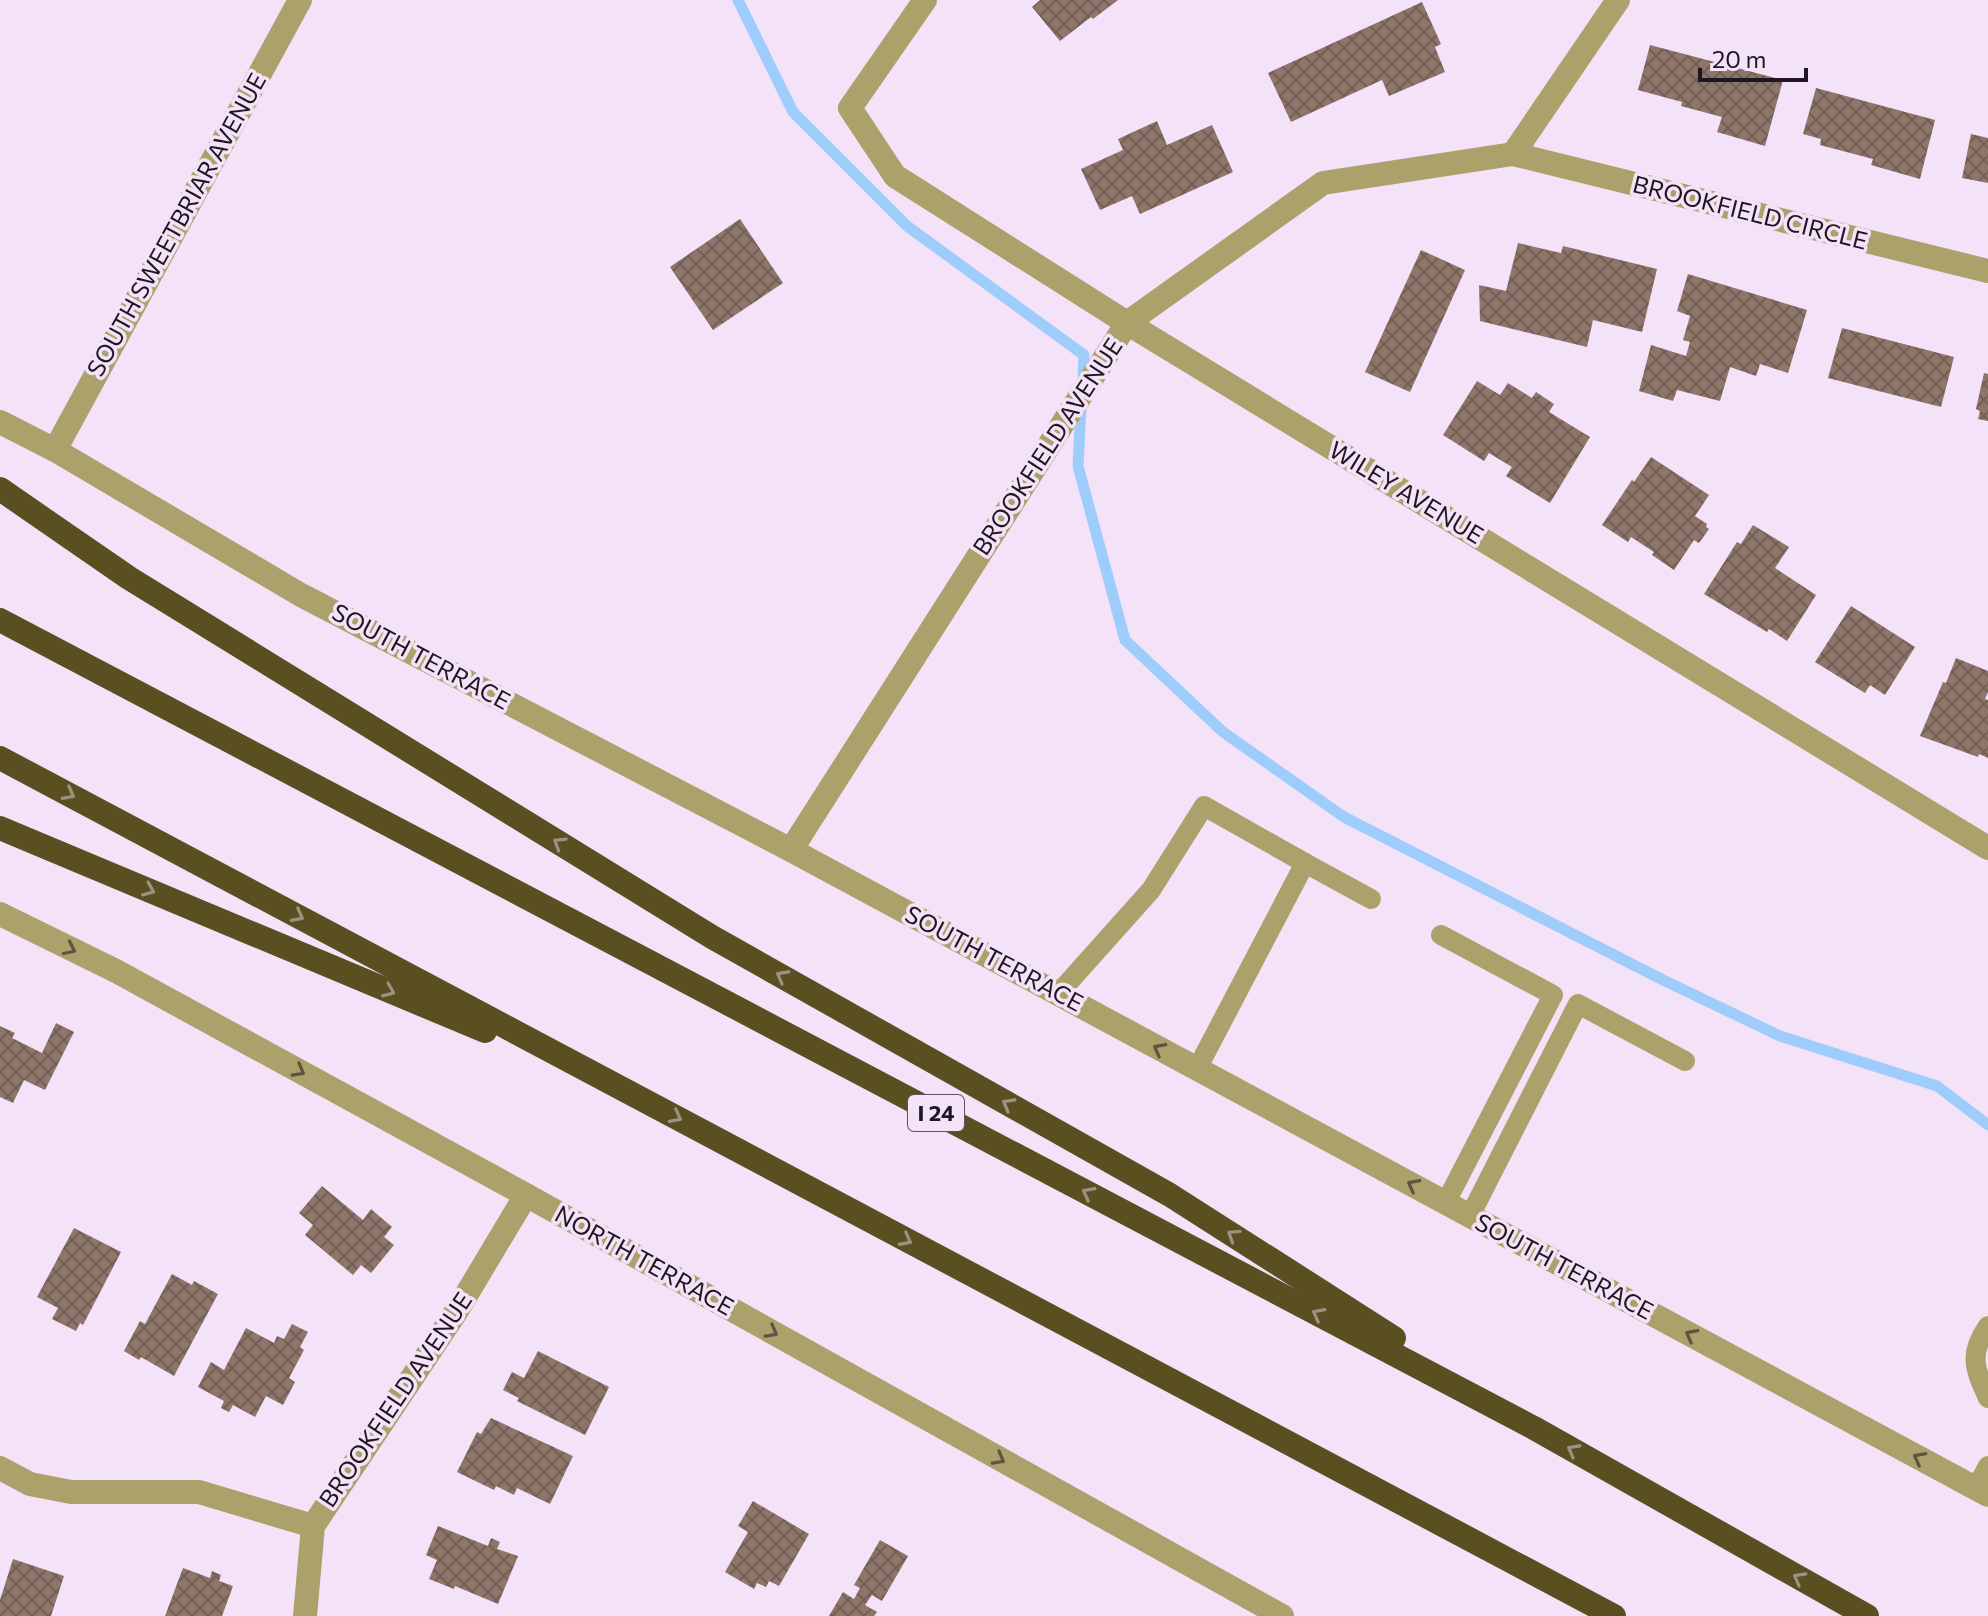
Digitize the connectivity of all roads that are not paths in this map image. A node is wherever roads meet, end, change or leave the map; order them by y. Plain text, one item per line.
1 (300, 0) edge
2 (925, 0) edge
3 (1618, 0) edge
4 (1513, 154) junction
5 (1988, 271) edge
6 (1127, 323) junction
7 (0, 422) edge
8 (55, 450) junction
9 (0, 489) edge
10 (0, 620) edge
11 (0, 758) edge
12 (0, 828) edge
13 (1988, 848) edge
14 (791, 850) junction
15 (1305, 863) junction
16 (1371, 899) dead end
17 (0, 914) edge
18 (1441, 935) dead end
19 (1058, 994) junction
20 (1685, 1061) dead end
21 (1197, 1069) junction
22 (626, 1091) junction
23 (526, 1195) junction
24 (1446, 1202) junction
25 (1470, 1216) junction
26 (1988, 1326) edge
27 (1988, 1398) edge
28 (1534, 1428) junction
29 (1988, 1466) edge
30 (0, 1468) edge
31 (1982, 1492) edge
32 (313, 1526) junction
33 (305, 1616) edge
34 (1282, 1616) edge
35 (1614, 1616) edge
36 (1867, 1616) edge

1 - 8 street, SOUTH SWEETBRIAR AVENUE
2 - 6 street, WILEY AVENUE
3 - 4 street
4 - 5 street, BROOKFIELD CIRCLE
4 - 6 street, BROOKFIELD AVENUE
6 - 13 street, WILEY AVENUE
6 - 14 street, BROOKFIELD AVENUE
7 - 8 street, SOUTH TERRACE
8 - 14 street, SOUTH TERRACE
28 -> 9 highway
28 -> 10 highway, I 24
11 -> 22 highway
12 -> 22 highway
14 - 19 street, SOUTH TERRACE
15 - 16 lane
15 - 19 lane
15 - 21 lane
17 -> 23 street, NORTH TERRACE
18 - 24 lane
21 -> 19 street, SOUTH TERRACE
20 - 25 lane
24 -> 21 street, SOUTH TERRACE
22 -> 35 highway
23 - 32 street, BROOKFIELD AVENUE
23 -> 34 street, NORTH TERRACE
24 - 25 street, SOUTH TERRACE
31 -> 25 street, SOUTH TERRACE
26 - 27 lane
36 -> 28 highway, I 24
29 - 31 lane
30 - 32 street
32 - 33 street, BROOKFIELD AVENUE

